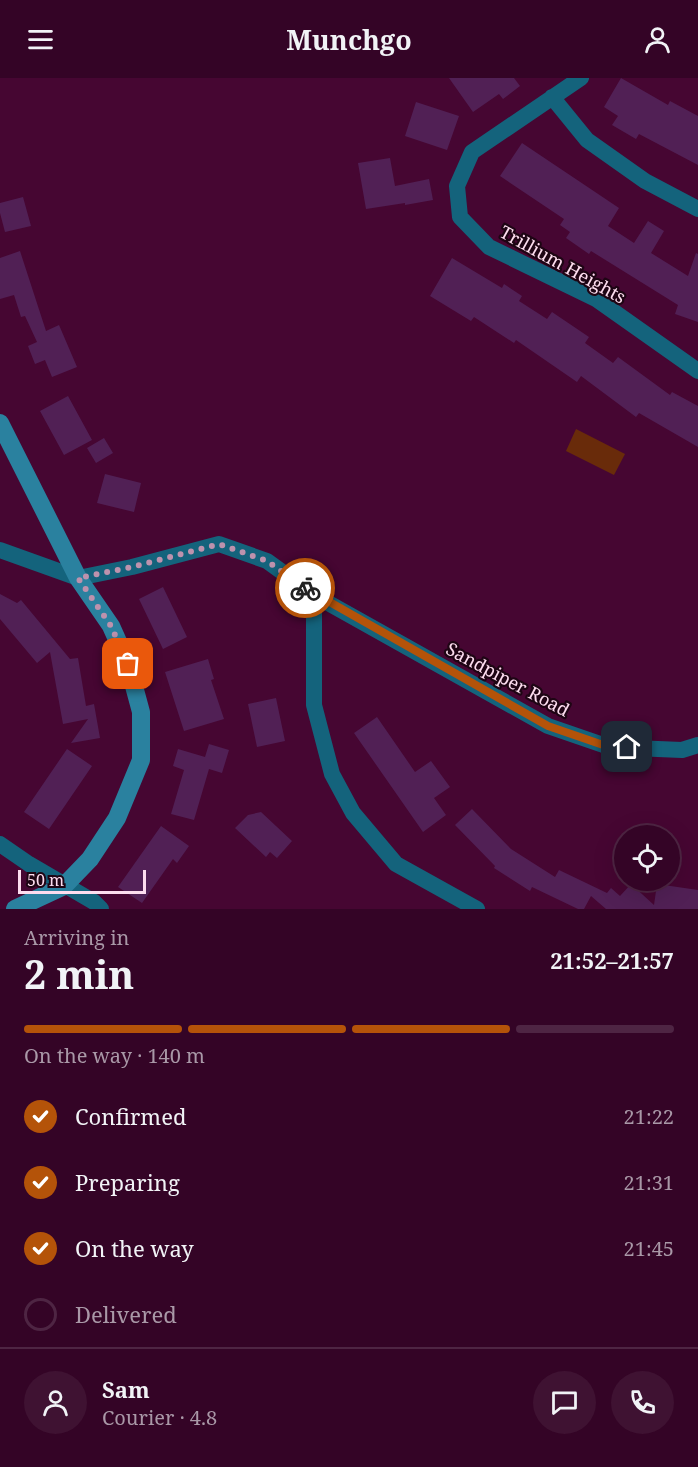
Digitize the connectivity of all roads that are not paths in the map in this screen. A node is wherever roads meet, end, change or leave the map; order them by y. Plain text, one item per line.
1 (581, 78) edge
2 (552, 97) junction
3 (698, 208) edge
4 (698, 371) edge
5 (0, 423) edge
6 (0, 550) edge
7 (78, 578) junction
8 (314, 595) junction
9 (698, 745) edge
10 (0, 844) edge
11 (64, 886) junction
12 (15, 909) edge
13 (101, 909) edge
14 (477, 909) edge

1 - 2 street, Trillium Heights
2 - 3 street
2 - 4 street, Trillium Heights
5 - 7 street
6 - 7 street
7 - 8 street, Sandpiper Road
7 - 11 street
8 - 9 street, Sandpiper Road
8 - 14 street
10 - 11 street
11 - 12 street
11 - 13 street

